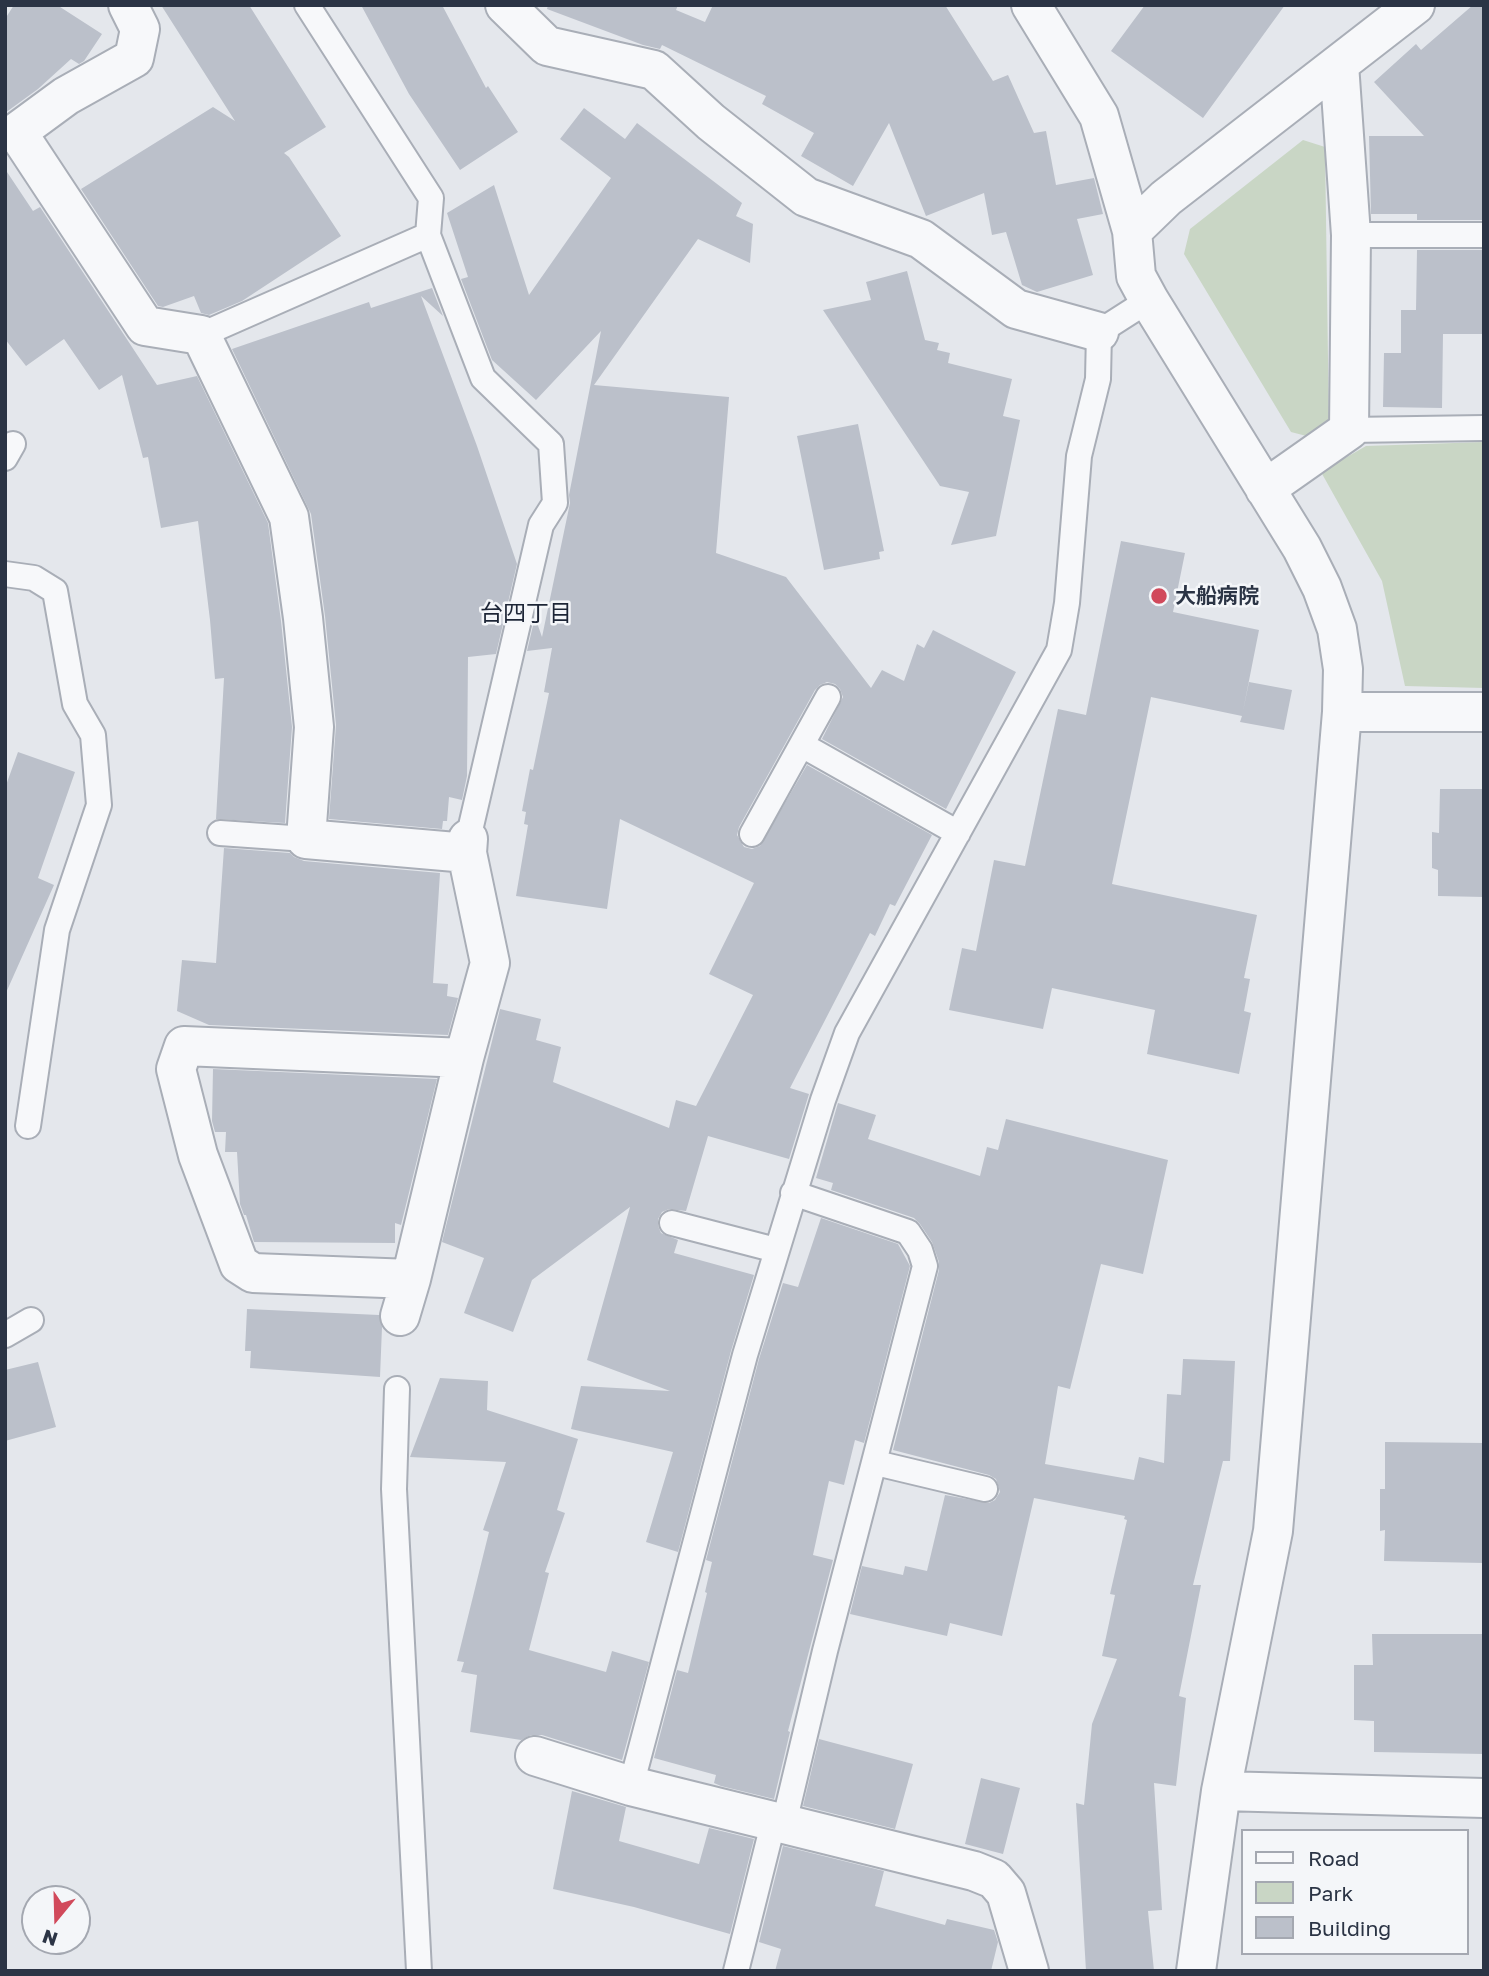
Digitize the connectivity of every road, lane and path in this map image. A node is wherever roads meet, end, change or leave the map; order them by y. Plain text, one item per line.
1 (128, 5) edge
2 (307, 5) edge
3 (505, 5) edge
4 (1031, 5) edge
5 (1415, 5) edge
6 (1339, 64) junction
7 (11, 137) edge
8 (1132, 231) junction
9 (429, 235) junction
10 (1351, 235) junction
11 (1484, 235) edge
12 (1149, 300) junction
13 (1098, 332) junction
14 (201, 335) junction
15 (1484, 428) edge
16 (1349, 430) junction
17 (1265, 489) junction
18 (5, 574) edge
19 (828, 697) dead end
20 (1342, 712) junction
21 (1484, 712) edge
22 (802, 745) junction
23 (220, 833) dead end
24 (958, 833) junction
25 (752, 834) dead end
26 (306, 839) junction
27 (467, 846) junction
28 (464, 1058) junction
29 (28, 1126) dead end
30 (793, 1193) junction
31 (672, 1223) dead end
32 (776, 1250) junction
33 (411, 1279) junction
34 (400, 1316) dead end
35 (31, 1320) dead end
36 (5, 1335) edge
37 (397, 1389) dead end
38 (876, 1463) junction
39 (985, 1489) dead end
40 (534, 1756) dead end
41 (631, 1786) junction
42 (1220, 1791) junction
43 (1484, 1798) edge
44 (779, 1821) junction
45 (419, 1971) edge
46 (736, 1971) edge
47 (1028, 1971) edge
48 (1196, 1971) edge

1 - 7 street
2 - 9 lane
3 - 13 street
4 - 8 street
5 - 6 street
6 - 8 street
6 - 10 street
7 - 14 street
8 - 12 street
9 - 14 lane
9 - 27 lane
10 - 11 lane
10 - 16 street
12 - 13 lane
12 - 17 street
13 - 24 lane
14 - 26 street
15 - 16 lane
16 - 17 street
17 - 20 street
18 - 29 lane
19 - 22 lane
20 - 21 street
20 - 42 street
22 - 24 lane
22 - 25 lane
23 - 26 lane
24 - 30 lane
26 - 27 street
27 - 28 street
28 - 33 street
28 - 33 street
30 - 32 lane
30 - 38 lane
31 - 32 lane
32 - 41 lane
33 - 34 street
35 - 36 lane
37 - 45 lane
38 - 39 lane
38 - 44 lane
40 - 41 street
41 - 44 street
42 - 43 street
42 - 48 street
44 - 46 lane
44 - 47 street

